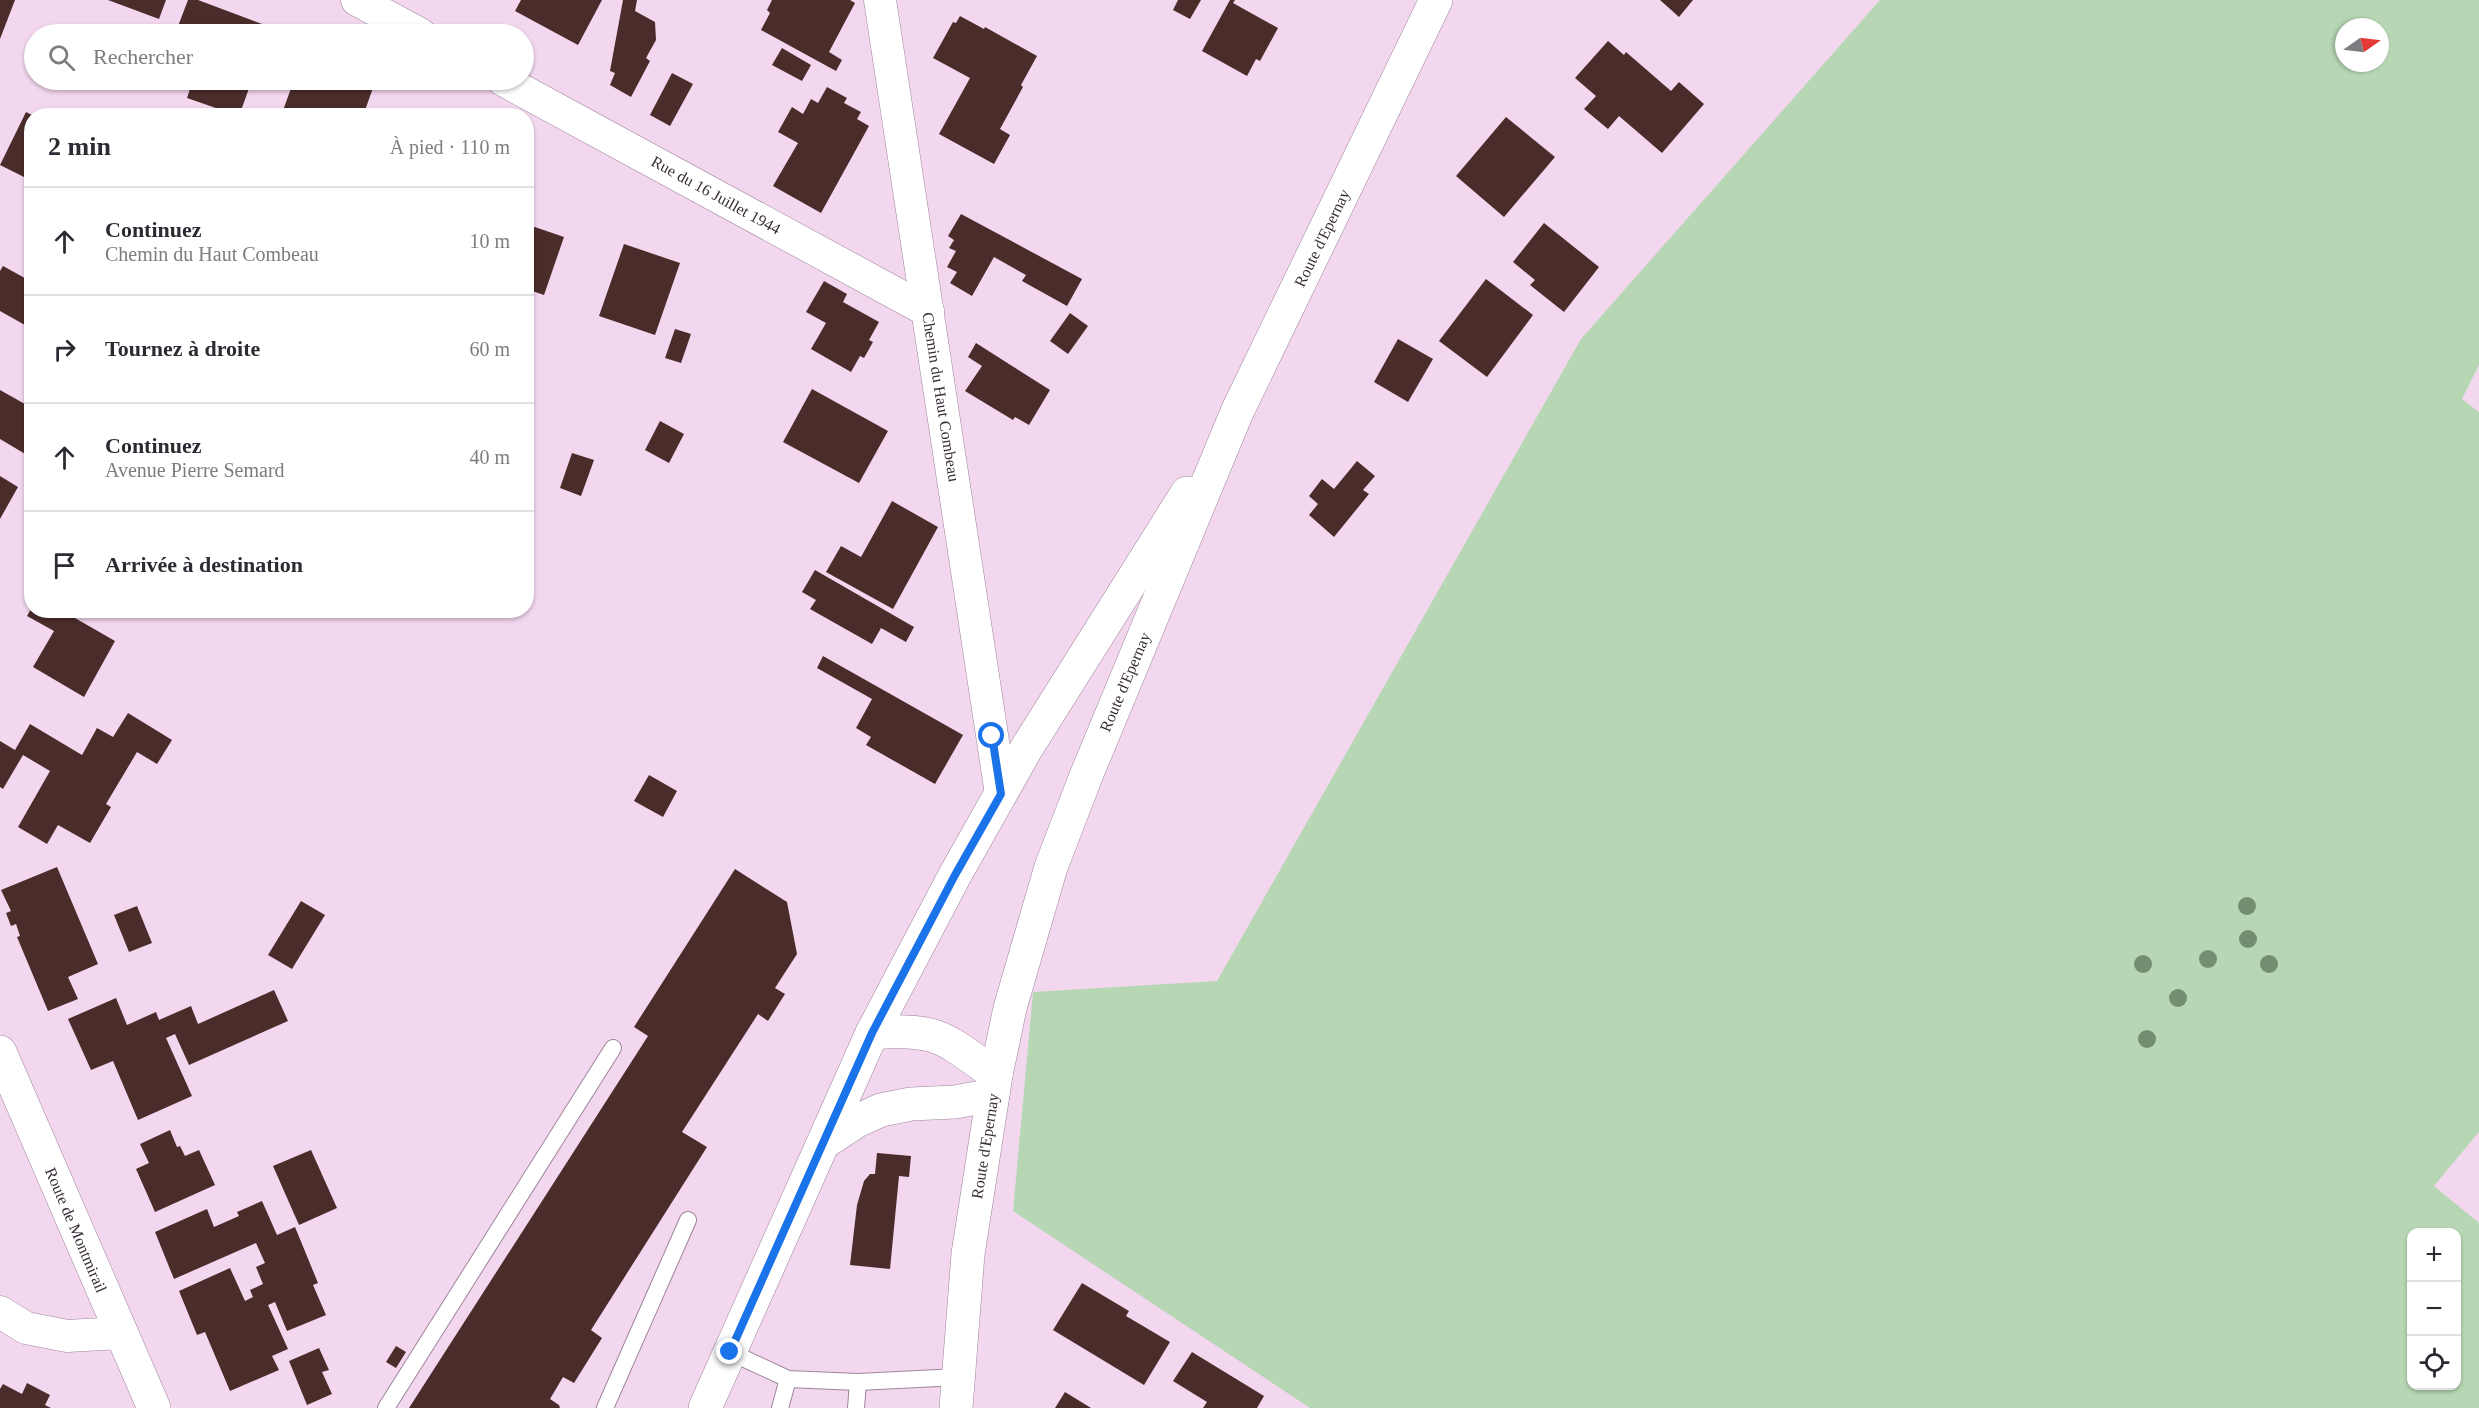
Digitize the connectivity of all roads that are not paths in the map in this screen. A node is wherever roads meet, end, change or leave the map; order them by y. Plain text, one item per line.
1 (357, 0) edge
2 (880, 0) edge
3 (1436, 0) edge
4 (401, 24) edge
5 (521, 90) edge
6 (928, 310) junction
7 (1237, 412) junction
8 (1001, 794) junction
9 (872, 1033) junction
10 (614, 1048) dead end
11 (0, 1052) edge
12 (994, 1085) junction
13 (825, 1142) junction
14 (688, 1220) dead end
15 (0, 1312) edge
16 (121, 1333) junction
17 (730, 1352) junction
18 (788, 1379) junction
19 (858, 1382) junction
20 (957, 1392) edge
21 (154, 1408) edge
22 (386, 1408) edge
23 (605, 1408) edge
24 (705, 1408) edge
25 (780, 1408) edge
26 (856, 1408) edge

1 - 4 street
2 - 6 street, Chemin du Haut Combeau
3 - 7 main road, Route d'Epernay
5 - 6 street, Rue du 16 Juillet 1944
6 - 8 street, Chemin du Haut Combeau
7 - 8 main road
7 - 12 main road, Route d'Epernay
8 - 9 main road
9 - 12 main road
9 - 13 main road
10 - 22 lane
11 - 16 main road, Route de Montmirail
12 - 13 main road
12 - 20 main road, Route d'Epernay
13 - 17 main road
14 - 23 lane
15 - 16 street
16 - 21 main road, Route de Montmirail
17 - 18 lane
17 - 24 main road
18 - 19 lane
18 - 25 lane
19 - 20 lane
19 - 26 lane

